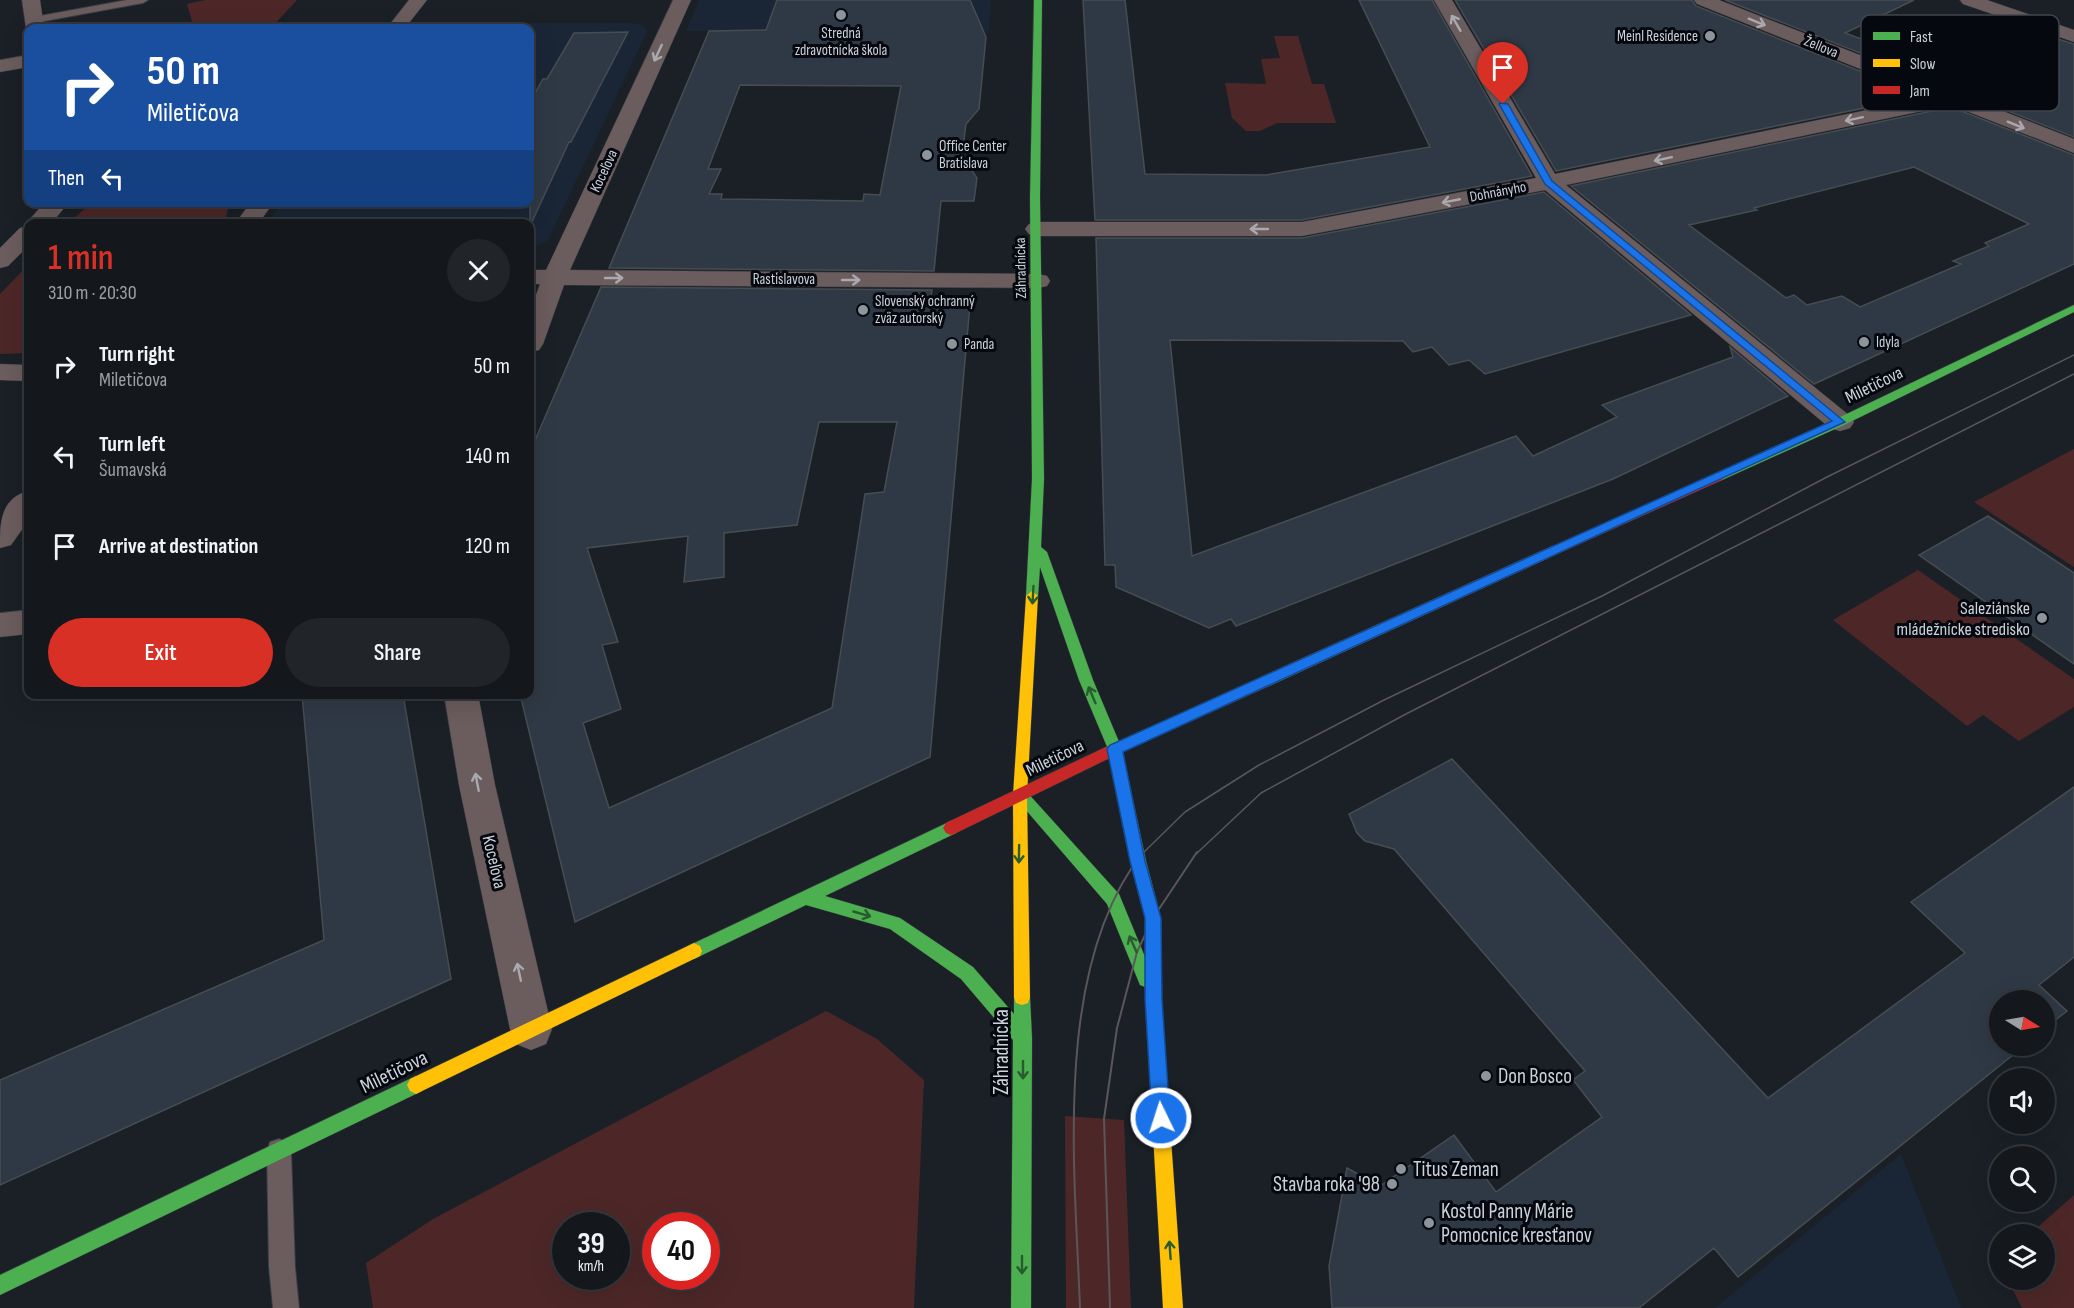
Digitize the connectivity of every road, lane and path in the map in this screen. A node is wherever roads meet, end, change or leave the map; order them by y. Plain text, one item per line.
1 (31, 0) edge
2 (143, 0) edge
3 (418, 0) edge
4 (682, 0) edge
5 (1038, 0) edge
6 (1443, 0) edge
7 (1703, 0) edge
8 (1968, 0) edge
9 (2012, 15) edge
10 (34, 24) edge
11 (399, 24) edge
12 (2059, 31) edge
13 (2074, 36) edge
14 (24, 62) edge
15 (1861, 63) edge
16 (0, 66) edge
17 (1895, 111) edge
18 (1983, 111) edge
19 (2074, 147) edge
20 (1549, 182) junction
21 (53, 207) edge
22 (259, 207) edge
23 (43, 219) edge
24 (250, 219) edge
25 (1037, 229) junction
26 (24, 237) edge
27 (0, 261) edge
28 (534, 277) edge
29 (555, 278) junction
30 (1038, 282) junction
31 (2074, 308) edge
32 (534, 333) edge
33 (0, 372) edge
34 (24, 373) edge
35 (1840, 422) junction
36 (24, 506) edge
37 (0, 537) edge
38 (1035, 537) junction
39 (24, 622) edge
40 (0, 625) edge
41 (463, 699) edge
42 (1115, 749) junction
43 (1020, 795) junction
44 (806, 898) junction
45 (1153, 999) junction
46 (531, 1029) junction
47 (1023, 1038) junction
48 (279, 1151) junction
49 (0, 1285) edge
50 (286, 1308) edge
51 (1022, 1308) edge
52 (1173, 1308) edge

1 - 10 street
2 - 10 lane
3 - 11 street
4 -> 29 street, Koceľova
5 - 25 street, Záhradnícka
20 -> 6 street
7 -> 15 street, Žellova
8 - 9 street
12 - 13 street
14 - 16 street
17 -> 20 street, Dohnányho
18 -> 19 street, Žellova
20 -> 25 street, Dohnányho
20 - 35 street
21 - 23 street
22 - 24 street
25 - 30 street, Záhradnícka
26 - 27 street
28 - 29 street, Rastislavova
29 -> 30 street, Rastislavova
29 - 32 street, Koceľova
30 - 38 street, Záhradnícka
31 - 35 street, Miletičova
33 - 34 street
35 - 42 street, Miletičova
36 - 37 street
42 -> 38 street, Záhradnícka
38 -> 43 street, Záhradnícka
39 - 40 street
46 -> 41 street, Koceľova
42 - 43 street, Miletičova
42 - 45 street, Záhradnícka
43 - 44 street, Miletičova
45 -> 43 street, Záhradnícka
43 -> 47 street, Záhradnícka
44 - 46 street, Miletičova
44 -> 47 street
52 -> 45 street, Záhradnícka
46 - 48 street, Miletičova
47 -> 51 street, Záhradnícka
48 - 49 street, Miletičova
48 - 50 lane

